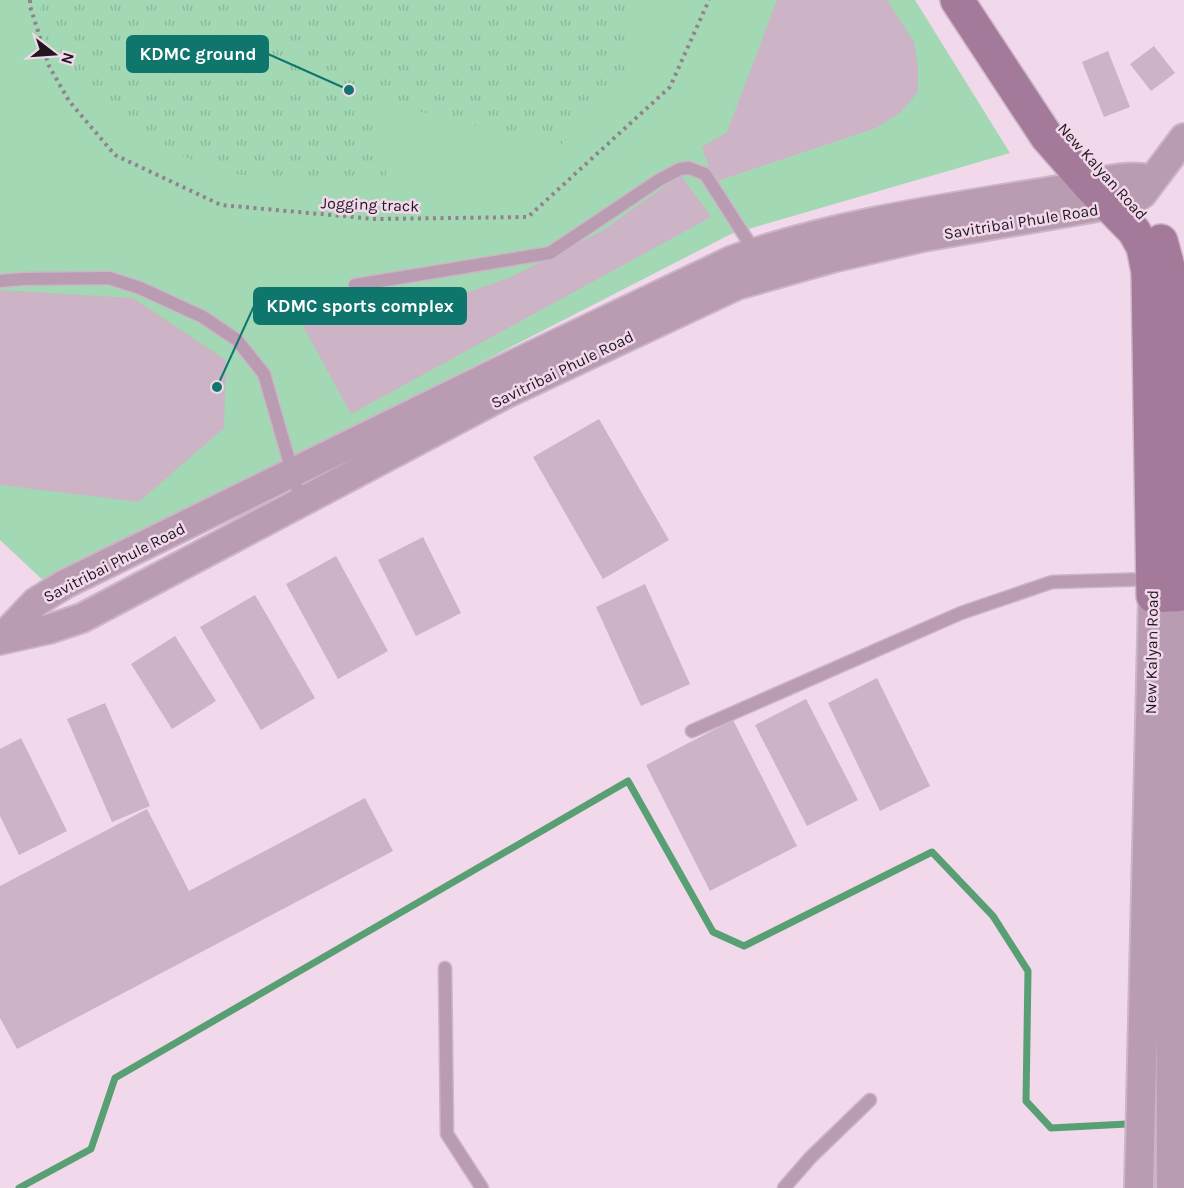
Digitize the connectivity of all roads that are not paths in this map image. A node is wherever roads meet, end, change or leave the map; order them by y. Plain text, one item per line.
1 (957, 0) edge
2 (979, 0) edge
3 (1184, 138) edge
4 (1119, 190) junction
5 (755, 252) junction
6 (0, 281) edge
7 (356, 285) dead end
8 (694, 292) junction
9 (292, 473) junction
10 (301, 502) junction
11 (1168, 578) edge
12 (0, 640) edge
13 (692, 731) dead end
14 (1158, 845) junction
15 (445, 968) dead end
16 (870, 1100) dead end
17 (1177, 1136) edge
18 (482, 1188) edge
19 (784, 1188) edge
20 (1139, 1188) edge
21 (1171, 1188) edge

1 - 4 main road, New Kalyan Road
2 - 4 main road, New Kalyan Road
3 - 4 street
4 - 5 street, Savitribai Phule Road
4 - 8 street, Savitribai Phule Road
4 - 11 main road, New Kalyan Road
5 - 7 lane
5 - 8 street, Savitribai Phule Road
6 - 9 lane
8 - 9 street, Savitribai Phule Road
8 - 10 street, Savitribai Phule Road
9 - 10 lane
9 - 12 street, Savitribai Phule Road
10 - 12 street, Savitribai Phule Road
11 - 13 lane
11 - 14 street, New Kalyan Road
14 - 17 street, New Kalyan Road
14 - 20 street, New Kalyan Road
15 - 18 lane
16 - 19 lane
17 - 21 street, New Kalyan Road

